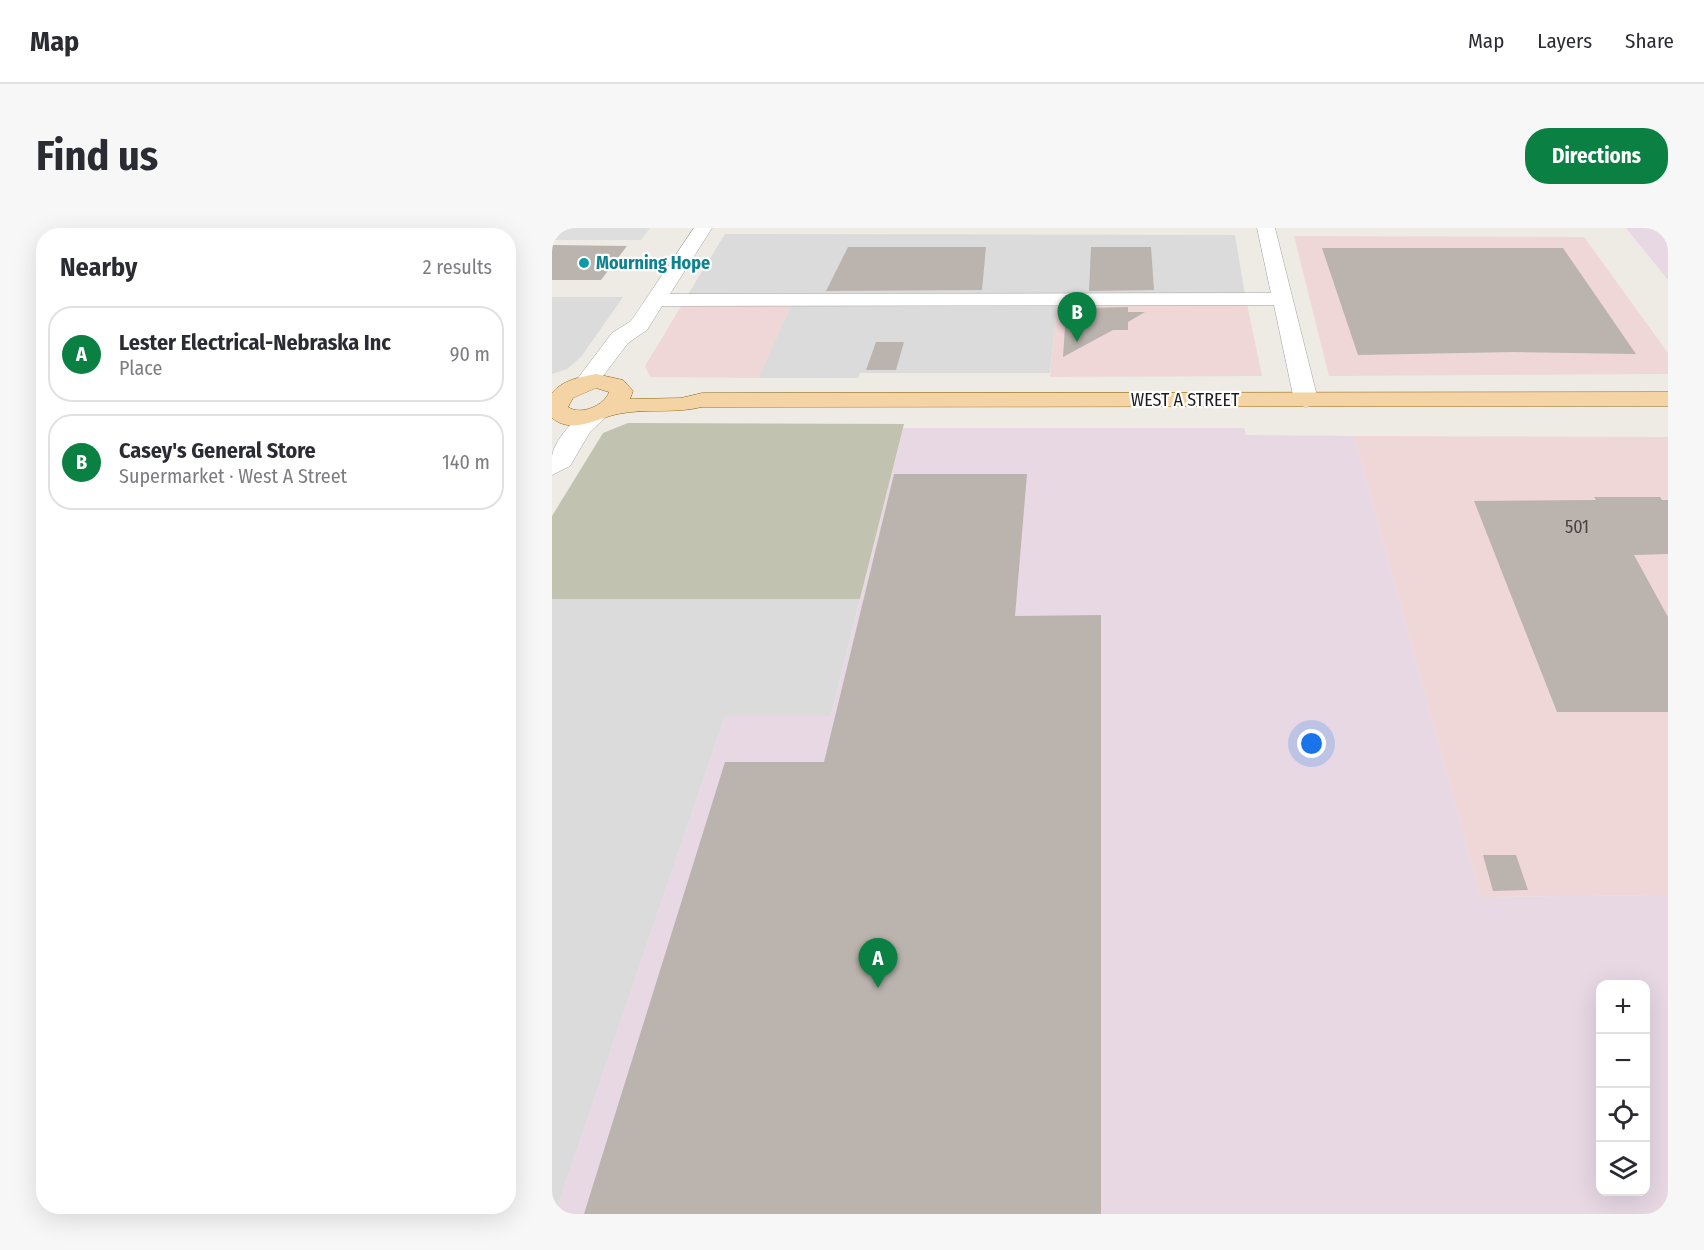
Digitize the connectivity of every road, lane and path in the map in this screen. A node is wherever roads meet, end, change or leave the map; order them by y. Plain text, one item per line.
1 (703, 228) edge
2 (1266, 228) edge
3 (1282, 299) junction
4 (656, 300) junction
5 (639, 325) junction
6 (563, 399) edge
7 (610, 399) junction
8 (1668, 399) edge
9 (1306, 400) junction
10 (552, 440) edge
11 (552, 466) edge

1 - 4 street
2 - 3 street
3 - 4 street
3 - 9 street
4 - 5 street
5 - 6 street
5 - 7 street
6 - 7 main road
6 - 7 main road
6 - 10 street
7 - 9 main road, WEST A STREET
7 - 11 street
8 - 9 main road, WEST A STREET

